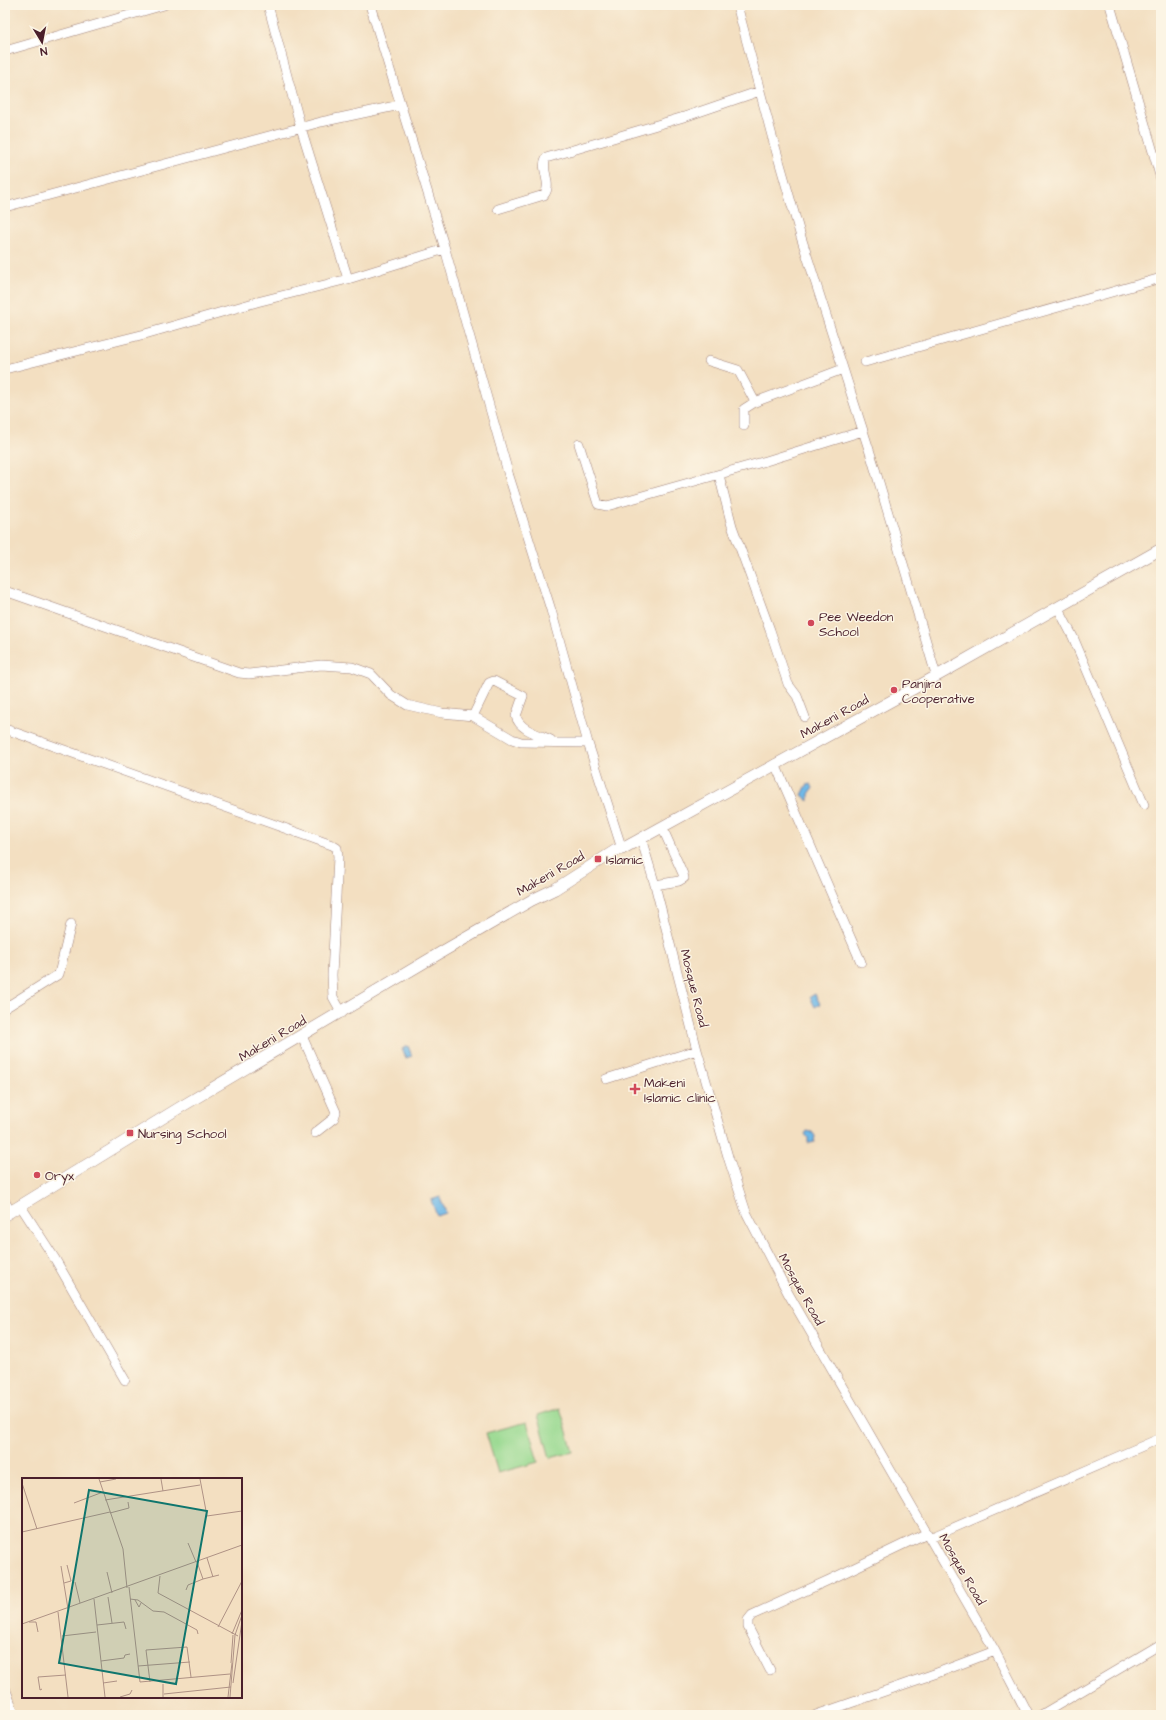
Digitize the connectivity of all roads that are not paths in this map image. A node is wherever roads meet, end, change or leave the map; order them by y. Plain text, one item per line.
1 (164, 5) edge
2 (268, 5) edge
3 (370, 5) edge
4 (737, 5) edge
5 (1110, 5) edge
6 (5, 51) edge
7 (760, 91) junction
8 (400, 105) junction
9 (301, 128) junction
10 (1161, 179) edge
11 (5, 207) edge
12 (498, 209) dead end
13 (445, 249) junction
14 (1161, 278) edge
15 (348, 279) junction
16 (709, 361) dead end
17 (865, 362) dead end
18 (5, 369) edge
19 (843, 369) junction
20 (755, 402) junction
21 (744, 426) dead end
22 (863, 431) junction
23 (579, 444) dead end
24 (719, 475) junction
25 (1161, 549) edge
26 (5, 591) edge
27 (1058, 608) junction
28 (936, 676) junction
29 (473, 716) junction
30 (805, 717) dead end
31 (5, 729) edge
32 (557, 742) junction
33 (588, 743) junction
34 (775, 764) junction
35 (1144, 805) dead end
36 (662, 827) junction
37 (641, 838) junction
38 (622, 849) junction
39 (655, 885) junction
40 (71, 924) dead end
41 (861, 962) dead end
42 (5, 1008) edge
43 (342, 1012) junction
44 (302, 1036) junction
45 (697, 1050) junction
46 (606, 1079) dead end
47 (316, 1132) dead end
48 (20, 1205) junction
49 (7, 1209) edge
50 (125, 1380) dead end
51 (1161, 1438) edge
52 (928, 1535) junction
53 (1161, 1644) edge
54 (995, 1651) junction
55 (770, 1670) dead end
56 (5, 1688) edge
57 (15, 1715) edge
58 (816, 1715) edge
59 (1028, 1715) edge
60 (1041, 1715) edge

1 - 6 street
2 - 9 street
3 - 8 street
4 - 7 street
5 - 10 street
7 - 12 street
7 - 19 street
8 - 9 street
8 - 13 street
9 - 11 street
9 - 15 street
13 - 15 street
13 - 33 street
14 - 17 street
15 - 18 street
16 - 20 street
19 - 20 street
19 - 22 street
20 - 21 street
22 - 24 street
22 - 28 street
23 - 24 street
24 - 30 street
25 - 27 main road, Makeni Road
26 - 29 street
27 - 28 main road, Makeni Road
27 - 35 street
28 - 34 main road, Makeni Road
29 - 32 street
29 - 32 street
31 - 43 street
32 - 33 street
33 - 38 street
34 - 36 main road, Makeni Road
34 - 41 street
36 - 37 main road, Makeni Road
36 - 39 street
37 - 38 main road, Makeni Road
37 - 39 street, Mosque Road
38 - 43 main road, Makeni Road
39 - 45 street, Mosque Road
40 - 42 street
43 - 44 main road, Makeni Road
44 - 47 street
44 - 48 main road, Makeni Road
45 - 46 street
45 - 52 street, Mosque Road
48 - 49 main road, Makeni Road
48 - 50 street
51 - 52 street
52 - 54 street, Mosque Road
52 - 55 street
53 - 60 street
54 - 58 street
54 - 59 street, Mosque Road
56 - 57 street

